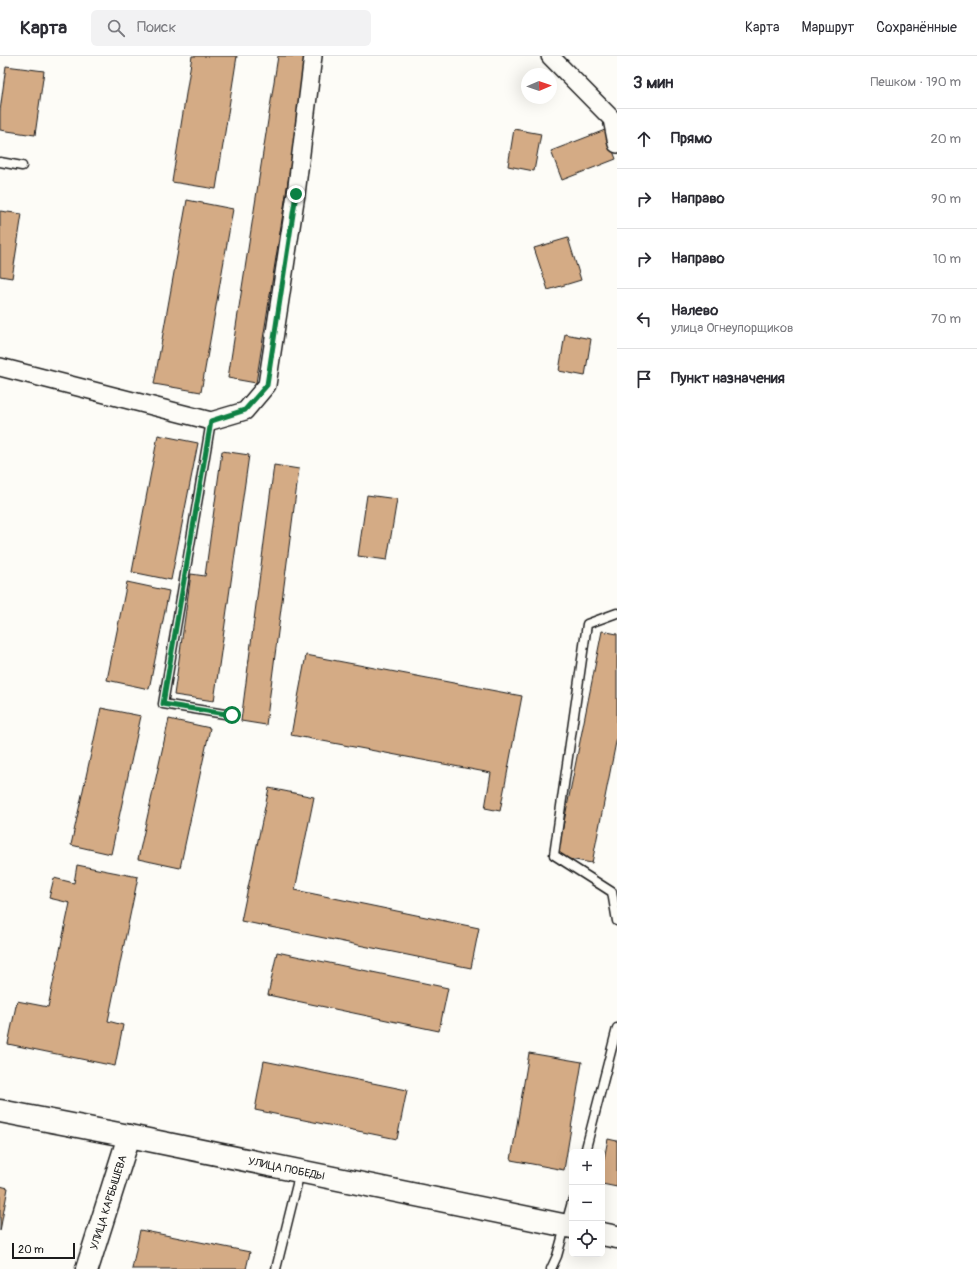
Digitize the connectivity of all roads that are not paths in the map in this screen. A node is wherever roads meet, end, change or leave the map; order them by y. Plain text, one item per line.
1 (313, 56) edge
2 (550, 56) edge
3 (617, 144) edge
4 (0, 162) edge
5 (22, 166) dead end
6 (0, 367) edge
7 (211, 421) junction
8 (617, 613) edge
9 (232, 715) dead end
10 (617, 922) edge
11 (617, 1028) edge
12 (0, 1111) edge
13 (129, 1136) junction
14 (586, 1149) edge
15 (300, 1171) junction
16 (569, 1227) edge
17 (605, 1235) edge
18 (617, 1237) edge
19 (87, 1269) edge
20 (276, 1269) edge
21 (551, 1269) edge

1 - 7 street
2 - 3 street
4 - 5 lane
6 - 7 street
7 - 9 lane
8 - 10 lane
11 - 14 lane
12 - 13 main road, УЛИЦА ПОБЕДЫ
13 - 15 main road, УЛИЦА ПОБЕДЫ
13 - 19 main road, УЛИЦА КАРБЫШЕВА
15 - 16 main road, УЛИЦА ПОБЕДЫ
15 - 20 lane
16 - 21 lane
17 - 18 main road

